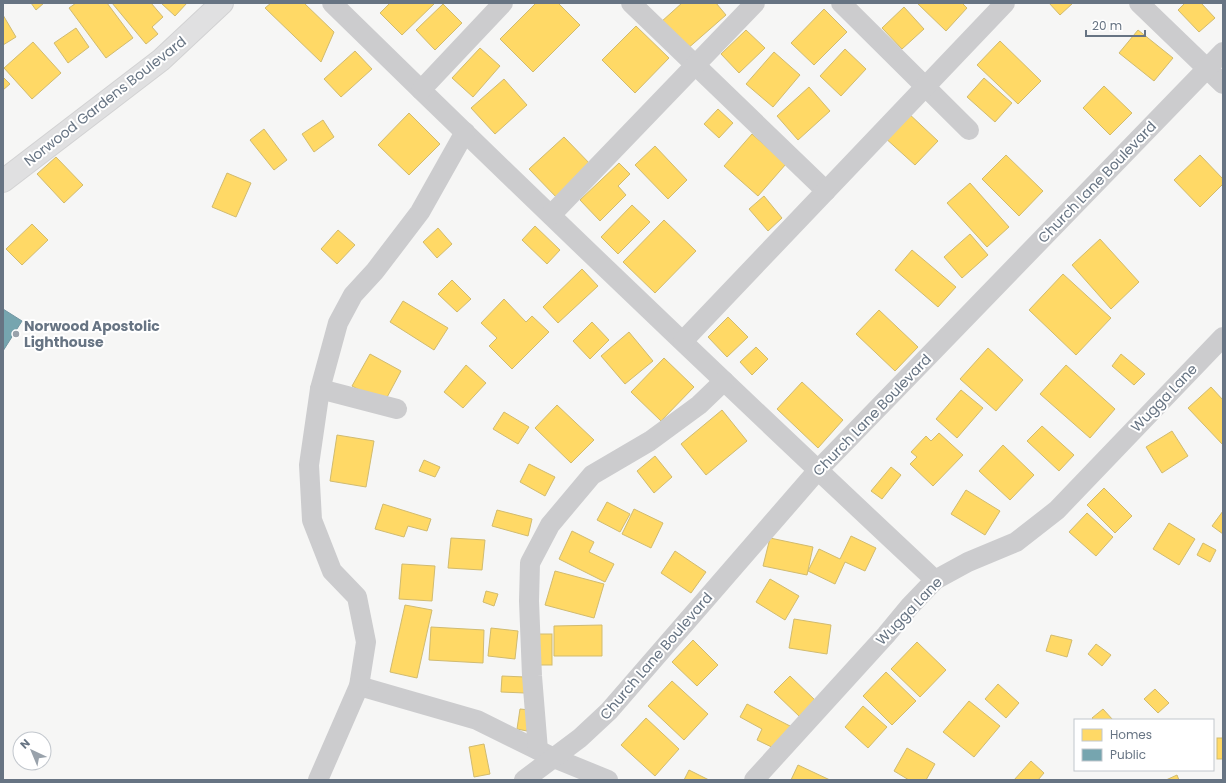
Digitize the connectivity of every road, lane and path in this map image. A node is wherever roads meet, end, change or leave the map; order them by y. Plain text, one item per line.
1 (222, 3) edge
2 (332, 3) edge
3 (503, 3) edge
4 (631, 3) edge
5 (755, 3) edge
6 (841, 3) edge
7 (1005, 3) edge
8 (1139, 3) edge
9 (1223, 52) edge
10 (696, 65) junction
11 (1207, 69) junction
12 (1223, 84) edge
13 (926, 86) junction
14 (421, 90) junction
15 (969, 130) dead end
16 (465, 132) junction
17 (3, 181) edge
18 (826, 191) junction
19 (551, 215) junction
20 (1223, 337) edge
21 (683, 341) junction
22 (724, 381) junction
23 (320, 389) junction
24 (397, 409) dead end
25 (818, 470) junction
26 (936, 580) junction
27 (359, 686) junction
28 (546, 754) junction
29 (318, 780) edge
30 (524, 780) edge
31 (608, 780) edge
32 (754, 780) edge

1 - 17 street, Norwood Gardens Boulevard
2 - 14 street
3 - 14 street
4 - 10 street
5 - 10 street
6 - 13 street
7 - 13 street
8 - 11 street
9 - 11 street, Church Lane Boulevard
10 - 18 street
10 - 19 street
11 - 12 street
11 - 25 street, Church Lane Boulevard
13 - 15 street
13 - 18 street
14 - 16 street
16 - 19 street
16 - 23 street
18 - 21 street
19 - 21 street
20 - 26 street, Wugga Lane
21 - 22 street
22 - 25 street
22 - 28 street
23 - 24 street
23 - 27 street
25 - 26 street
25 - 28 street, Church Lane Boulevard
26 - 32 street, Wugga Lane
27 - 28 street
27 - 29 street
28 - 30 street, Church Lane Boulevard
28 - 31 street

